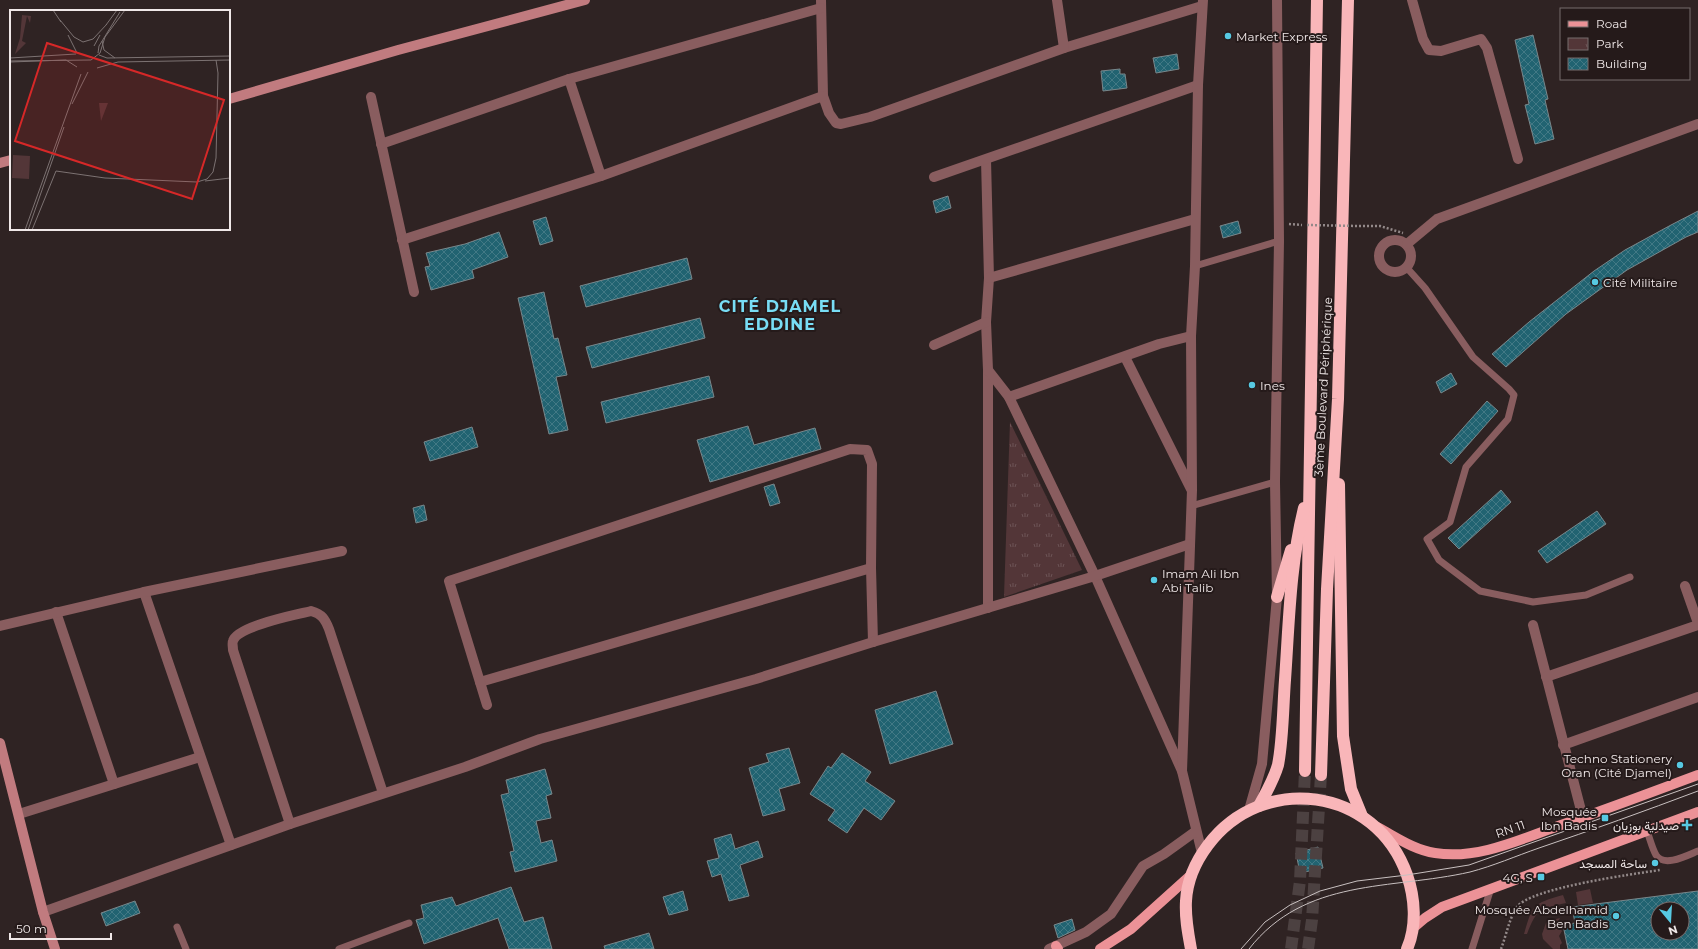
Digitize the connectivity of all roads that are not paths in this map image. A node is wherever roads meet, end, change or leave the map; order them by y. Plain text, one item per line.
1 (585, 0) edge
2 (1057, 0) edge
3 (1276, 0) edge
4 (1317, 0) edge
5 (1348, 0) edge
6 (1412, 0) edge
7 (574, 2) edge
8 (1202, 3) edge
9 (821, 4) edge
10 (1064, 48) junction
11 (569, 79) junction
12 (1198, 85) junction
13 (823, 96) junction
14 (371, 98) dead end
15 (230, 99) edge
16 (1698, 124) edge
17 (381, 144) junction
18 (1518, 159) dead end
19 (10, 160) edge
20 (986, 160) junction
21 (0, 163) edge
22 (601, 176) junction
23 (934, 177) dead end
24 (1195, 219) junction
25 (402, 240) junction
26 (1279, 241) junction
27 (1407, 244) junction
28 (1195, 266) junction
29 (1407, 268) junction
30 (990, 278) junction
31 (414, 292) dead end
32 (986, 322) junction
33 (1191, 336) junction
34 (934, 346) dead end
35 (1125, 356) junction
36 (988, 370) junction
37 (1009, 397) junction
38 (1338, 399) junction
39 (1275, 482) junction
40 (1310, 485) junction
41 (1192, 490) junction
42 (1191, 506) junction
43 (1299, 530) junction
44 (1190, 544) junction
45 (342, 551) dead end
46 (871, 568) junction
47 (1095, 576) junction
48 (1630, 577) dead end
49 (1685, 586) dead end
50 (144, 592) junction
51 (1277, 597) junction
52 (988, 608) junction
53 (56, 612) junction
54 (1698, 624) edge
55 (1533, 625) dead end
56 (0, 626) edge
57 (873, 642) junction
58 (1546, 677) junction
59 (480, 682) junction
60 (1698, 697) edge
61 (487, 705) dead end
62 (0, 743) edge
63 (1563, 745) junction
64 (200, 757) junction
65 (1305, 771) tunnel mouth
66 (1182, 772) junction
67 (1321, 775) tunnel mouth
68 (1698, 775) edge
69 (114, 784) junction
70 (383, 793) junction
71 (1254, 808) junction
72 (1698, 812) edge
73 (19, 814) junction
74 (1362, 816) junction
75 (1583, 818) junction
76 (290, 824) junction
77 (1374, 825) junction
78 (1196, 831) junction
79 (1647, 831) junction
80 (231, 845) junction
81 (1698, 851) edge
82 (1202, 853) junction
83 (1191, 875) junction
84 (1491, 888) junction
85 (43, 912) junction
86 (409, 923) dead end
87 (177, 927) dead end
88 (1412, 929) junction
89 (1054, 948) edge
90 (1409, 948) edge
91 (54, 949) edge
92 (186, 949) edge
93 (339, 949) edge
94 (1100, 949) edge
95 (1191, 949) edge
96 (1472, 949) edge

1 - 7 street
2 - 10 street
3 - 26 street
4 - 40 highway, 3ème Boulevard Périphérique
5 - 38 highway, 3ème Boulevard Périphérique
6 - 18 street
7 - 15 street
8 - 10 street
8 - 12 street
9 - 11 street
9 - 13 street
10 - 13 street
11 - 17 street
11 - 22 street
12 - 20 street
12 - 24 street
13 - 22 street
14 - 17 street
16 - 27 street
17 - 25 street
19 - 21 street
20 - 23 street
20 - 30 street
22 - 25 street
24 - 28 street
24 - 30 street
25 - 31 street
26 - 28 lane
26 - 39 street
27 - 29 street
27 - 29 street
28 - 33 street
29 - 48 lane
30 - 32 street
32 - 34 street
32 - 36 street
33 - 35 street
33 - 41 street
35 - 37 street
35 - 41 street
36 - 37 street
36 - 52 street
37 - 47 street
38 - 67 highway, 3ème Boulevard Périphérique
38 - 74 highway
39 - 42 lane
39 - 51 street
40 - 43 highway
40 - 65 highway, 3ème Boulevard Périphérique
41 - 42 street
42 - 44 street
43 - 51 highway
43 - 71 highway
44 - 47 street
44 - 66 street
45 - 50 street
46 - 57 street
46 - 59 street
46 - 59 street
47 - 52 street
47 - 66 street
49 - 54 street
50 - 53 street
50 - 64 street
51 - 71 street
52 - 57 street
53 - 56 street
53 - 69 street
54 - 58 street
55 - 58 street
57 - 70 street
58 - 63 street
59 - 61 street
60 - 63 street
62 - 73 street
63 - 75 street
64 - 69 street
64 - 80 street
66 - 78 street
68 - 75 main road, RN 11
69 - 73 street
70 - 76 street
70 - 76 street
71 - 74 highway
71 - 82 highway
72 - 79 main road
73 - 85 street
74 - 77 highway
75 - 77 main road, RN 11
76 - 80 street
77 - 88 highway
78 - 82 street
78 - 89 street
79 - 81 lane
79 - 84 main road
80 - 85 street
82 - 83 highway
83 - 94 main road
83 - 95 highway
84 - 88 main road
84 - 96 lane
85 - 91 street
86 - 93 lane
87 - 92 lane
88 - 90 highway

